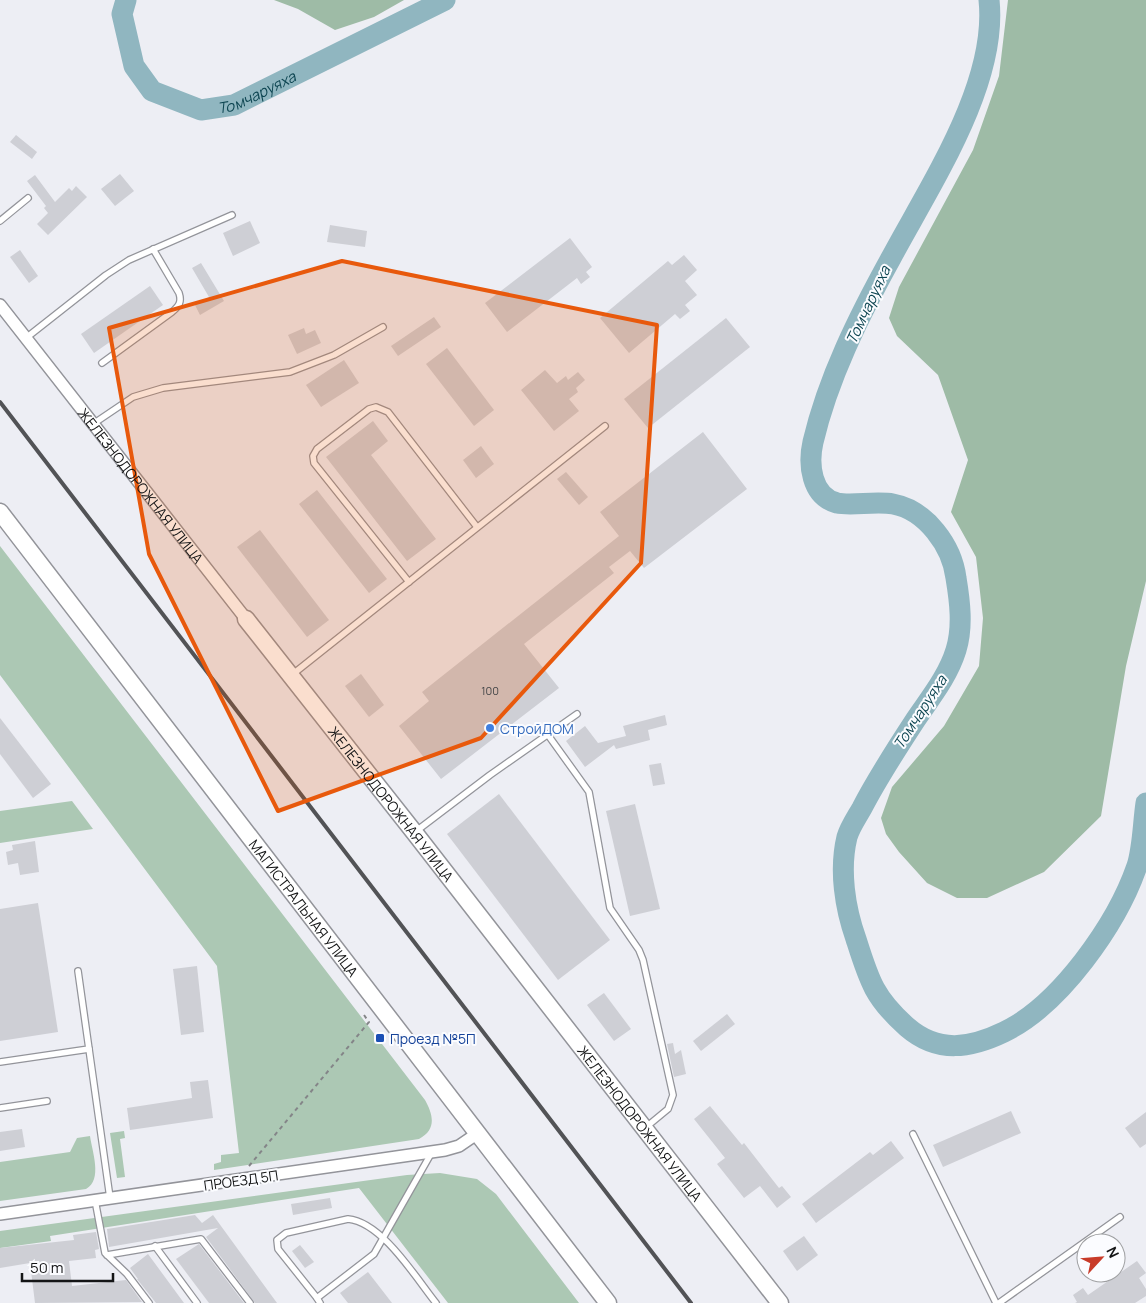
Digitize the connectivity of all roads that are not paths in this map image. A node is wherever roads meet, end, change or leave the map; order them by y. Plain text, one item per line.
1 (28, 198) dead end
2 (232, 215) dead end
3 (0, 221) edge
4 (153, 249) junction
5 (0, 305) edge
6 (383, 327) dead end
7 (26, 338) junction
8 (102, 363) dead end
9 (93, 424) junction
10 (604, 426) dead end
11 (0, 512) edge
12 (477, 527) junction
13 (409, 582) junction
14 (246, 619) joint
15 (291, 676) junction
16 (577, 714) dead end
17 (548, 735) junction
18 (414, 832) junction
19 (78, 971) dead end
20 (89, 1049) junction
21 (0, 1062) edge
22 (47, 1101) dead end
23 (0, 1108) edge
24 (645, 1128) junction
25 (478, 1133) junction
26 (913, 1134) dead end
27 (432, 1152) junction
28 (110, 1198) junction
29 (96, 1200) junction
30 (0, 1214) edge
31 (1120, 1217) dead end
32 (384, 1238) junction
33 (155, 1246) junction
34 (107, 1255) junction
35 (318, 1301) edge
36 (149, 1303) edge
37 (197, 1303) edge
38 (250, 1303) edge
39 (436, 1303) edge
40 (608, 1303) edge
41 (780, 1303) edge
42 (998, 1303) edge

1 - 3 lane
2 - 4 lane
4 - 7 lane
4 - 8 lane
5 - 7 street, ЖЕЛЕЗНОДОРОЖНАЯ УЛИЦА
6 - 9 lane
7 - 9 street, ЖЕЛЕЗНОДОРОЖНАЯ УЛИЦА
9 - 14 street, ЖЕЛЕЗНОДОРОЖНАЯ УЛИЦА
10 - 12 lane
11 - 25 main road, МАГИСТРАЛЬНАЯ УЛИЦА
12 - 13 lane
12 - 13 lane
13 - 15 lane
14 - 15 main road, ЖЕЛЕЗНОДОРОЖНАЯ УЛИЦА
15 - 18 main road, ЖЕЛЕЗНОДОРОЖНАЯ УЛИЦА
16 - 17 lane
17 - 18 lane
17 - 24 lane
18 - 24 main road, ЖЕЛЕЗНОДОРОЖНАЯ УЛИЦА
19 - 20 lane
20 - 21 lane
20 - 28 lane
22 - 23 lane
24 - 41 main road, ЖЕЛЕЗНОДОРОЖНАЯ УЛИЦА
25 - 27 street, ПРОЕЗД 5П
25 - 40 main road, МАГИСТРАЛЬНАЯ УЛИЦА
26 - 42 lane
27 - 28 street, ПРОЕЗД 5П
27 - 32 lane
28 - 29 street, ПРОЕЗД 5П
29 - 30 street, ПРОЕЗД 5П
29 - 34 lane
31 - 42 lane
32 - 35 lane
32 - 35 lane
32 - 39 lane
33 - 34 lane
33 - 37 lane
33 - 38 lane
34 - 36 lane

